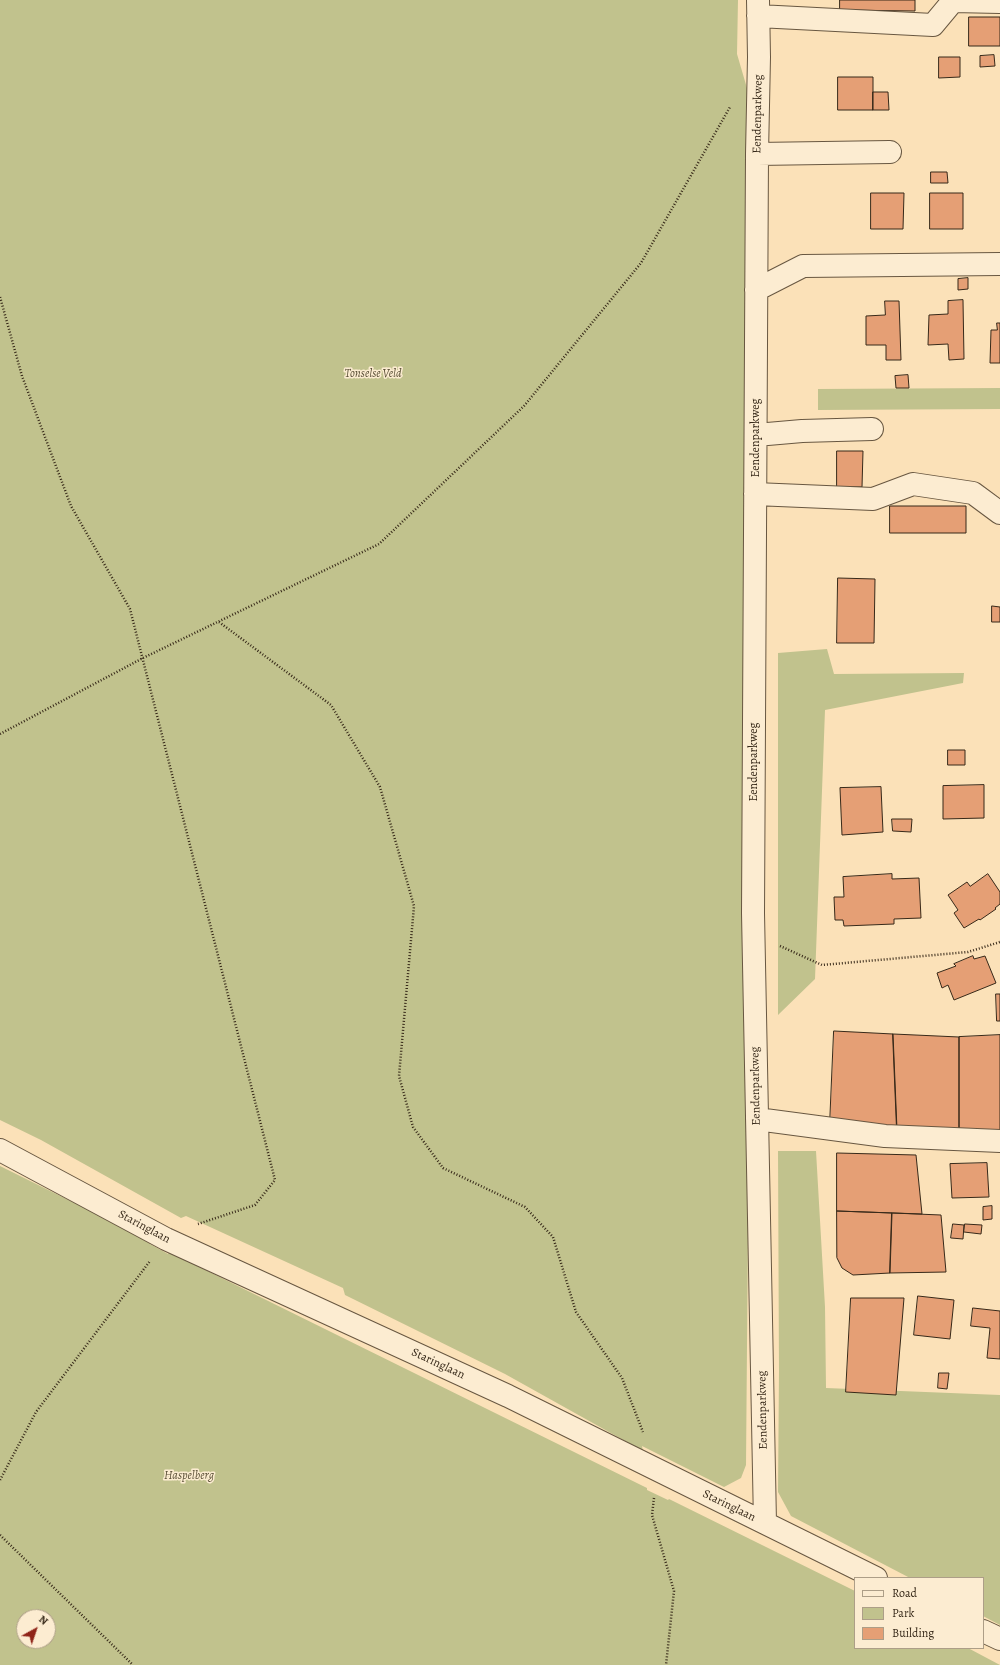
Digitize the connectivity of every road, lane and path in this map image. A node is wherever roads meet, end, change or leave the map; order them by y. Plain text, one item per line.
1 (1000, 2) edge
2 (758, 8) edge
3 (732, 105) dead end
4 (890, 152) dead end
5 (757, 154) junction
6 (1000, 264) edge
7 (756, 290) junction
8 (0, 297) edge
9 (872, 429) dead end
10 (756, 434) junction
11 (755, 494) junction
12 (1000, 513) edge
13 (220, 622) junction
14 (143, 658) junction
15 (0, 734) edge
16 (754, 934) junction
17 (1000, 942) edge
18 (757, 1119) junction
19 (1000, 1141) edge
20 (0, 1150) edge
21 (166, 1240) junction
22 (659, 1472) junction
23 (0, 1480) edge
24 (765, 1524) junction
25 (0, 1535) edge
26 (874, 1577) edge
27 (984, 1631) edge
28 (1000, 1639) edge
29 (133, 1665) edge
30 (666, 1665) edge

1 - 2 street
2 - 5 street, Eendenparkweg
3 - 13 path
4 - 5 street
5 - 7 street, Eendenparkweg
6 - 7 street
7 - 10 street, Eendenparkweg
8 - 14 path
9 - 10 street
10 - 11 street, Eendenparkweg
11 - 12 street
11 - 16 street, Eendenparkweg
13 - 14 path
13 - 22 path
14 - 15 path
14 - 21 path
16 - 17 path
16 - 18 street, Eendenparkweg
18 - 19 street
18 - 24 street, Eendenparkweg
20 - 21 street, Staringlaan
21 - 22 street, Staringlaan
21 - 23 path
22 - 24 street, Staringlaan
22 - 30 path
24 - 26 street, Staringlaan
25 - 29 path
27 - 28 street

